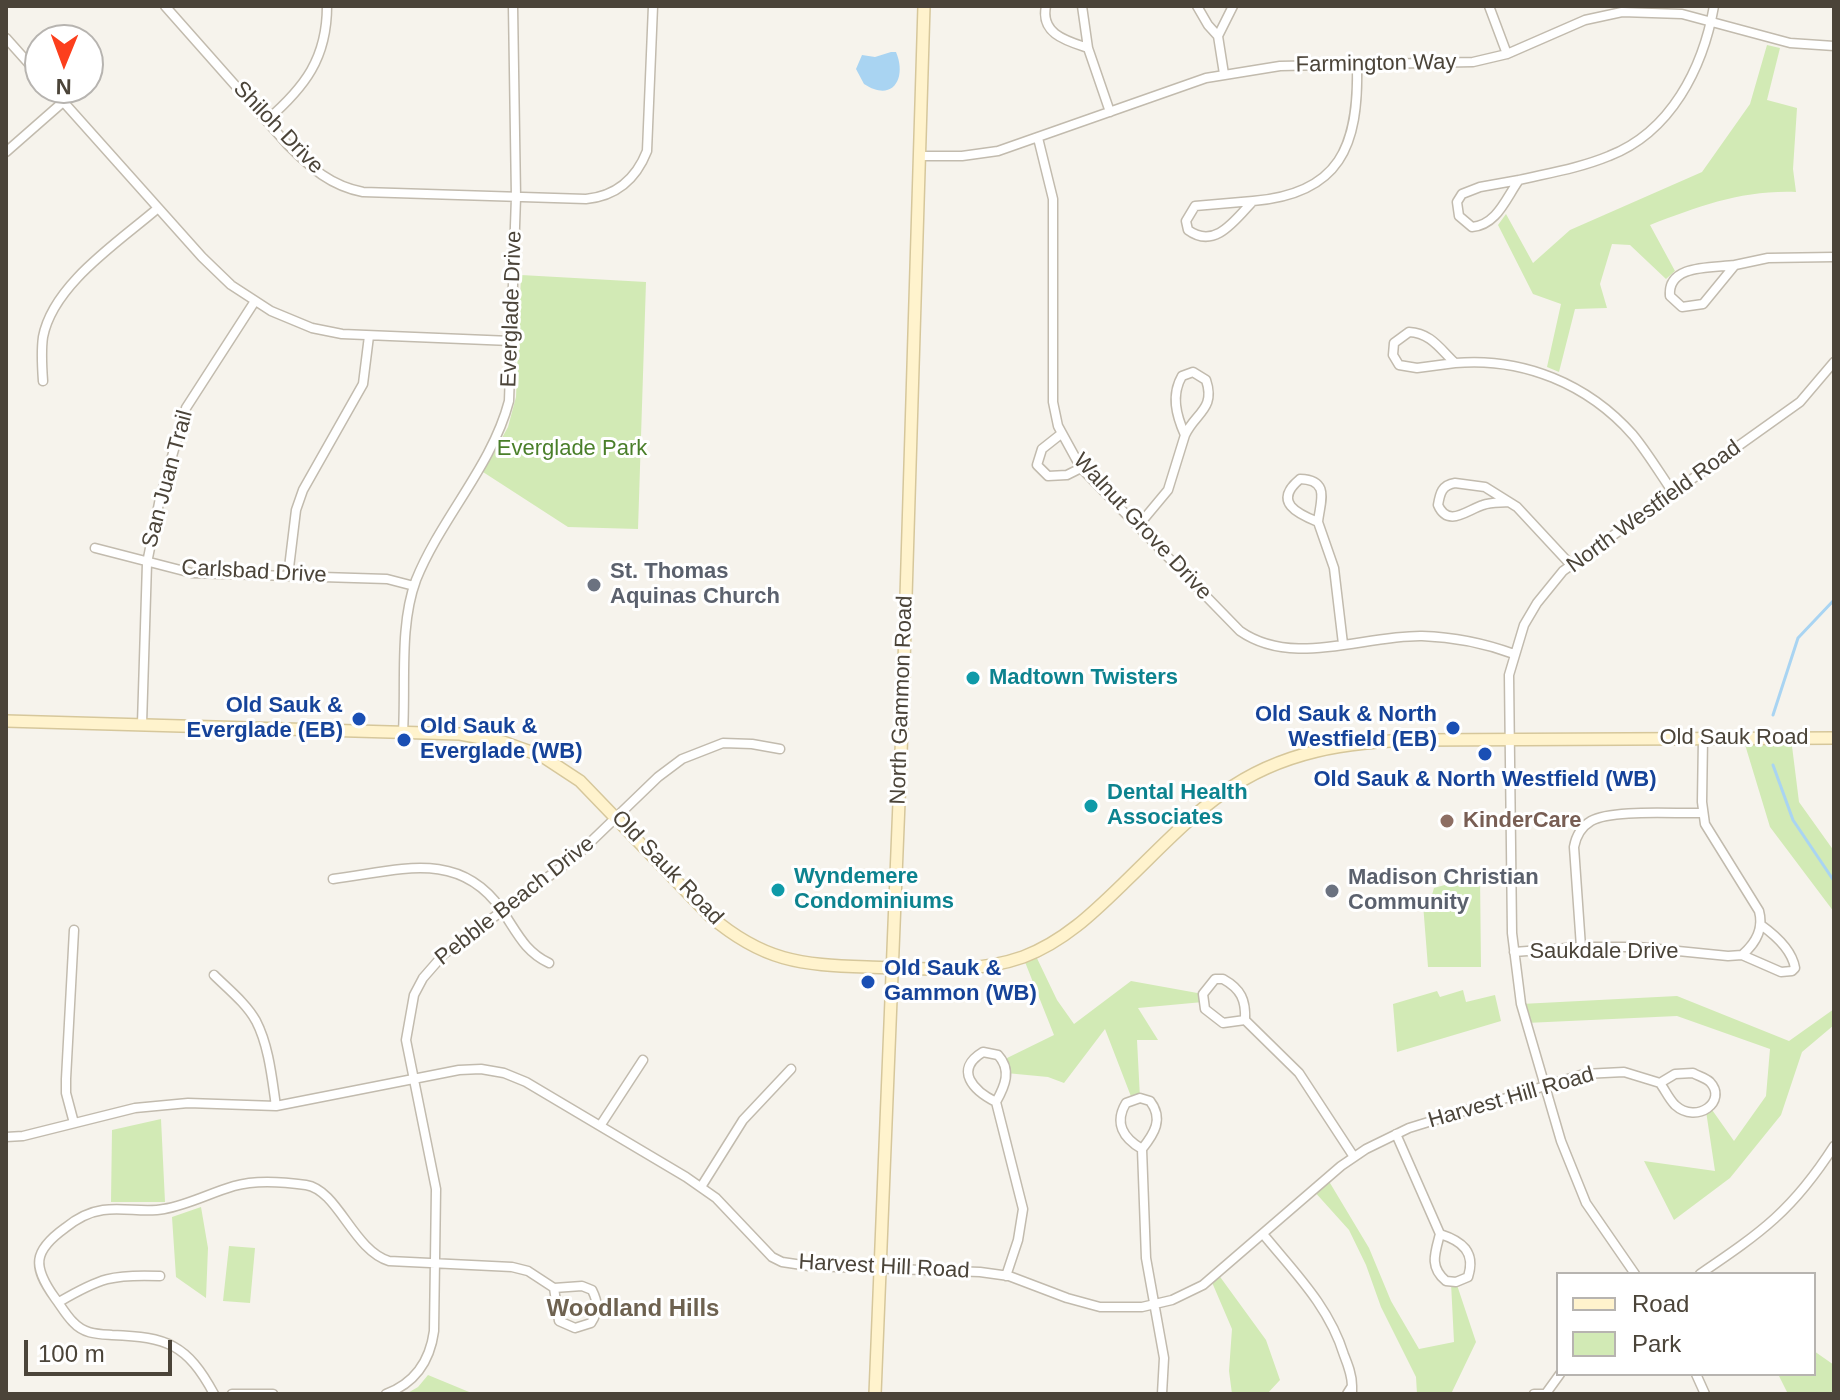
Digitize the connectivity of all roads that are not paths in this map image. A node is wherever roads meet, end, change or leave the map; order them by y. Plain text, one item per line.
1 (165, 6) edge
2 (327, 6) edge
3 (513, 6) edge
4 (653, 6) edge
5 (924, 6) edge
6 (1046, 6) edge
7 (1082, 6) edge
8 (1197, 6) edge
9 (1233, 6) edge
10 (1489, 6) edge
11 (1714, 6) edge
12 (1711, 22) junction
13 (1218, 36) junction
14 (6, 38) edge
15 (1834, 46) edge
16 (1088, 48) junction
17 (1507, 54) junction
18 (24, 58) edge
19 (1357, 65) junction
20 (1224, 74) junction
21 (61, 104) edge
22 (65, 104) edge
23 (1110, 112) junction
24 (267, 120) junction
25 (1038, 138) junction
26 (6, 152) edge
27 (919, 156) junction
28 (1519, 180) junction
29 (516, 197) junction
30 (1253, 201) junction
31 (158, 208) junction
32 (1834, 257) edge
33 (1735, 265) junction
34 (255, 301) junction
35 (369, 336) junction
36 (511, 341) junction
37 (1834, 362) edge
38 (1455, 363) junction
39 (43, 381) dead end
40 (1061, 434) junction
41 (1185, 435) junction
42 (1081, 468) junction
43 (1672, 491) junction
44 (1509, 502) junction
45 (1318, 522) junction
46 (1138, 526) junction
47 (95, 548) dead end
48 (147, 563) junction
49 (1570, 564) junction
50 (288, 576) junction
51 (414, 586) junction
52 (1343, 644) junction
53 (1514, 654) junction
54 (6, 721) edge
55 (142, 724) junction
56 (403, 732) junction
57 (1703, 738) junction
58 (1834, 738) edge
59 (1509, 739) junction
60 (780, 749) dead end
61 (1702, 813) junction
62 (617, 817) junction
63 (333, 879) dead end
64 (502, 911) junction
65 (1761, 925) junction
66 (74, 930) dead end
67 (1581, 947) junction
68 (1514, 952) junction
69 (1742, 955) junction
70 (549, 963) dead end
71 (891, 968) junction
72 (214, 975) dead end
73 (1245, 1020) junction
74 (643, 1060) dead end
75 (791, 1069) dead end
76 (413, 1078) junction
77 (1660, 1083) junction
78 (1544, 1088) junction
79 (996, 1102) junction
80 (276, 1106) junction
81 (74, 1123) junction
82 (600, 1126) junction
83 (1396, 1134) junction
84 (6, 1137) edge
85 (1834, 1146) edge
86 (1142, 1149) junction
87 (1354, 1157) junction
88 (701, 1187) junction
89 (1263, 1234) junction
90 (1440, 1234) junction
91 (436, 1263) junction
92 (880, 1268) junction
93 (1634, 1272) edge
94 (1703, 1272) edge
95 (160, 1276) dead end
96 (1006, 1276) junction
97 (554, 1288) junction
98 (59, 1302) junction
99 (1154, 1304) junction
100 (1559, 1376) edge
101 (1350, 1391) edge
102 (1547, 1393) edge
103 (214, 1394) edge
104 (232, 1394) edge
105 (273, 1394) edge
106 (386, 1394) edge
107 (875, 1394) edge
108 (1162, 1394) edge
109 (1534, 1394) edge

1 - 24 street, Shiloh Drive
2 - 24 street
3 - 29 street, Everglade Drive
4 - 29 street, Shiloh Drive
5 - 27 street, North Gammon Road
6 - 16 street
7 - 16 street
8 - 13 street
9 - 13 street
10 - 17 street
11 - 12 street
12 - 15 street, Farmington Way
12 - 17 street, Farmington Way
12 - 28 street
13 - 20 street
14 - 18 street
16 - 23 street
17 - 19 street, Farmington Way
19 - 20 street, Farmington Way
19 - 30 street
20 - 23 street, Farmington Way
21 - 26 street
22 - 31 street
23 - 25 street, Farmington Way
24 - 29 street, Shiloh Drive
25 - 27 street, Farmington Way
25 - 40 street, Walnut Grove Drive
27 - 71 street, North Gammon Road
28 - 28 street
29 - 36 street, Everglade Drive
30 - 30 street
31 - 34 street
31 - 39 street
32 - 33 street
33 - 33 street
34 - 35 street
34 - 48 street, San Juan Trail
35 - 36 street
35 - 50 street
36 - 51 street, Everglade Drive
37 - 43 street, North Westfield Road
38 - 38 street
38 - 43 street
40 - 42 street, Walnut Grove Drive
40 - 42 street
41 - 41 street
41 - 46 street
42 - 46 street, Walnut Grove Drive
43 - 49 street, North Westfield Road
44 - 44 street
44 - 49 street
45 - 45 street
45 - 52 street
46 - 52 street, Walnut Grove Drive
47 - 48 street, Carlsbad Drive
48 - 50 street, Carlsbad Drive
48 - 55 street, San Juan Trail
49 - 53 street, North Westfield Road
50 - 51 street, Carlsbad Drive
51 - 56 street, Everglade Drive
52 - 53 street, Walnut Grove Drive
53 - 59 street, North Westfield Road
54 - 55 street, Old Sauk Road
55 - 56 street, Old Sauk Road
56 - 62 street, Old Sauk Road
57 - 58 street, Old Sauk Road
57 - 59 street, Old Sauk Road
57 - 61 street
59 - 68 street, North Westfield Road
59 - 71 street, Old Sauk Road
60 - 62 street, Pebble Beach Drive
61 - 65 street
61 - 67 street
62 - 64 street, Pebble Beach Drive
62 - 71 street, Old Sauk Road
63 - 64 street
64 - 70 street
64 - 76 street, Pebble Beach Drive
65 - 69 street
65 - 69 street
66 - 81 street
67 - 68 street, Saukdale Drive
67 - 69 street, Saukdale Drive
68 - 78 street, North Westfield Road
71 - 92 street, North Gammon Road
72 - 80 street
73 - 73 street
73 - 87 street
74 - 82 street
75 - 88 street
76 - 80 street, Harvest Hill Road
76 - 82 street, Harvest Hill Road
76 - 91 street, Pebble Beach Drive
77 - 77 street, Harvest Hill Road
77 - 78 street, Harvest Hill Road
78 - 83 street, Harvest Hill Road
78 - 93 street, North Westfield Road
79 - 79 street
79 - 96 street
80 - 81 street, Harvest Hill Road
81 - 84 street, Harvest Hill Road
82 - 88 street, Harvest Hill Road
83 - 87 street, Harvest Hill Road
83 - 90 street
85 - 94 street
86 - 86 street
86 - 99 street
87 - 89 street, Harvest Hill Road
88 - 92 street, Harvest Hill Road
89 - 99 street, Harvest Hill Road
89 - 101 street
90 - 90 street
91 - 97 street
91 - 98 street
91 - 106 street, Pebble Beach Drive
92 - 96 street, Harvest Hill Road
92 - 107 street, North Gammon Road
95 - 98 street
96 - 99 street, Harvest Hill Road
97 - 97 street
98 - 103 street
99 - 108 street
100 - 102 street
102 - 109 street
104 - 105 street

